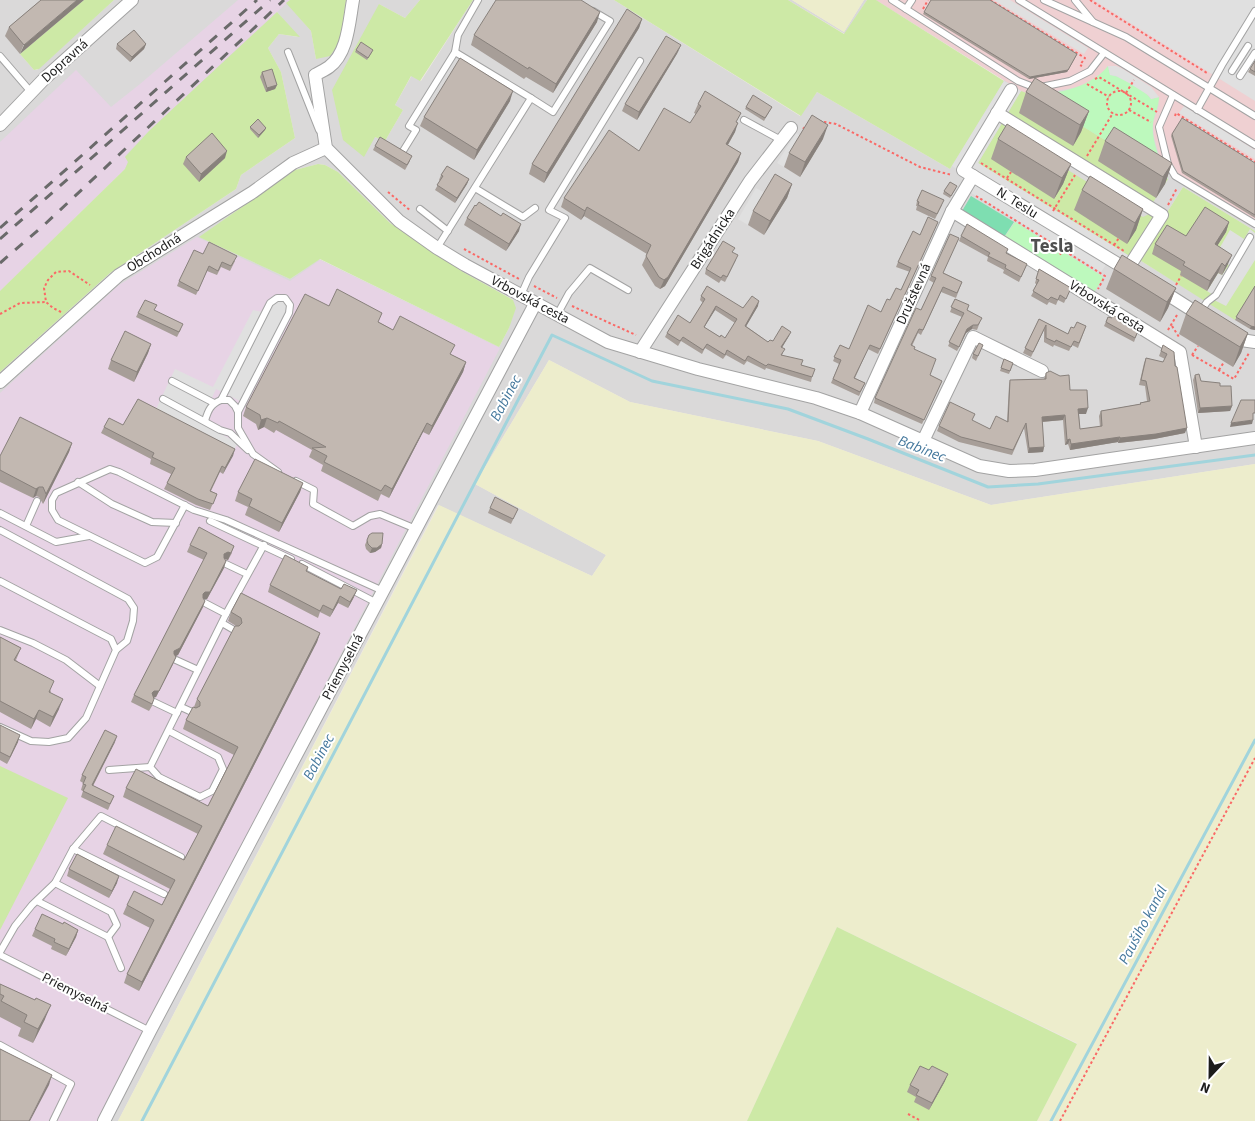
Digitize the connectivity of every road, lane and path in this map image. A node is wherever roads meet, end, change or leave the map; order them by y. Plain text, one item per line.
1 (132, 0) edge
2 (353, 0) edge
3 (478, 0) edge
4 (892, 0) edge
5 (912, 0) edge
6 (990, 0) edge
7 (1019, 0) edge
8 (1044, 0) edge
9 (1075, 0) edge
10 (1090, 0) edge
11 (589, 8) edge
12 (906, 9) junction
13 (1255, 11) edge
14 (1094, 23) junction
15 (1238, 39) junction
16 (1248, 46) junction
17 (288, 52) dead end
18 (455, 52) junction
19 (1255, 52) edge
20 (1104, 53) junction
21 (0, 56) edge
22 (640, 61) dead end
23 (1084, 68) dead end
24 (1232, 71) dead end
25 (1210, 74) dead end
26 (1240, 76) dead end
27 (1099, 77) dead end
28 (1087, 84) dead end
29 (1210, 88) junction
30 (1011, 90) dead end
31 (31, 92) junction
32 (1126, 93) junction
33 (1173, 95) junction
34 (1109, 97) junction
35 (531, 98) junction
36 (1129, 110) junction
37 (1197, 110) junction
38 (1157, 112) dead end
39 (997, 113) junction
40 (1255, 116) edge
41 (744, 120) dead end
42 (1172, 120) dead end
43 (1153, 123) dead end
44 (0, 125) edge
45 (791, 128) joint
46 (781, 140) junction
47 (1255, 145) edge
48 (326, 148) junction
49 (403, 151) edge
50 (971, 156) junction
51 (1255, 162) edge
52 (1011, 172) edge
53 (1007, 178) junction
54 (969, 183) junction
55 (382, 187) dead end
56 (475, 188) junction
57 (1178, 189) dead end
58 (534, 208) dead end
59 (420, 209) dead end
60 (411, 211) dead end
61 (952, 211) junction
62 (1162, 215) junction
63 (1255, 224) edge
64 (448, 231) junction
65 (1250, 237) dead end
66 (1118, 238) edge
67 (1114, 245) junction
68 (460, 247) dead end
69 (437, 248) junction
70 (1060, 248) junction
71 (1062, 256) dead end
72 (1135, 257) junction
73 (1127, 270) junction
74 (1181, 276) edge
75 (527, 283) junction
76 (1173, 289) edge
77 (628, 290) dead end
78 (100, 292) junction
79 (521, 295) junction
80 (1092, 298) junction
81 (46, 302) junction
82 (564, 302) junction
83 (536, 304) junction
84 (1184, 305) junction
85 (0, 314) edge
86 (1199, 314) junction
87 (557, 315) junction
88 (72, 316) junction
89 (647, 340) junction
90 (1162, 341) junction
91 (1198, 346) edge
92 (1253, 346) edge
93 (1175, 349) junction
94 (640, 352) junction
95 (1192, 355) junction
96 (1224, 362) edge
97 (1219, 370) junction
98 (1042, 371) dead end
99 (172, 381) dead end
100 (0, 382) edge
101 (163, 399) dead end
102 (221, 400) junction
103 (214, 403) junction
104 (238, 412) junction
105 (860, 413) junction
106 (205, 421) junction
107 (238, 428) junction
108 (230, 432) junction
109 (1255, 438) edge
110 (923, 441) junction
111 (1196, 447) junction
112 (253, 454) junction
113 (282, 474) edge
114 (290, 478) edge
115 (78, 482) junction
116 (37, 501) edge
117 (185, 505) junction
118 (0, 513) edge
119 (210, 521) dead end
120 (176, 523) junction
121 (26, 526) junction
122 (416, 529) junction
123 (0, 530) edge
124 (90, 536) junction
125 (264, 545) junction
126 (226, 564) edge
127 (247, 574) junction
128 (0, 581) edge
129 (380, 597) junction
130 (205, 603) edge
131 (226, 614) junction
132 (222, 623) junction
133 (0, 630) edge
134 (234, 630) edge
135 (116, 650) junction
136 (176, 660) edge
137 (198, 670) junction
138 (100, 686) junction
139 (154, 702) edge
140 (179, 710) junction
141 (192, 712) edge
142 (0, 727) edge
143 (169, 731) junction
144 (1255, 758) edge
145 (150, 767) junction
146 (110, 770) dead end
147 (73, 849) junction
148 (181, 857) edge
149 (55, 884) junction
150 (164, 894) dead end
151 (37, 901) junction
152 (108, 937) junction
153 (0, 952) edge
154 (0, 956) edge
155 (121, 968) dead end
156 (150, 1031) junction
157 (0, 1045) edge
158 (908, 1114) dead end
159 (53, 1121) edge
160 (104, 1121) edge
161 (921, 1121) edge
162 (1060, 1121) edge

1 - 31 street, Dopravná
2 - 48 street
3 - 18 lane
4 - 12 lane
5 - 12 lane
6 - 23 path
7 - 20 lane
8 - 14 lane
9 - 14 lane
10 - 25 path
11 - 35 lane
12 - 20 lane
13 - 15 lane
14 - 29 lane
15 - 16 lane
15 - 29 lane
16 - 19 lane
16 - 24 lane
17 - 48 lane
18 - 35 lane
18 - 49 lane
19 - 26 lane
20 - 33 lane
21 - 31 lane
22 - 75 lane
27 - 32 path
28 - 34 path
29 - 37 lane
29 - 40 lane
30 - 39 street
31 - 44 street, Dopravná
32 - 34 path
32 - 36 path
32 - 38 path
33 - 37 lane
33 - 63 lane
34 - 36 path
35 - 56 lane
36 - 43 path
37 - 47 lane
39 - 50 street
39 - 62 street
41 - 46 lane
42 - 51 path
45 - 46 street, Brigádnicka
45 - 54 path
46 - 89 street, Brigádnicka
48 - 69 street, Vrbovská cesta
48 - 78 street, Obchodná
50 - 53 path
50 - 54 street
52 - 53 path
53 - 67 path
54 - 61 street, Družstevná
54 - 70 path
54 - 73 street, N. Teslu
55 - 60 path
56 - 58 lane
56 - 64 lane
57 - 62 path
59 - 64 lane
61 - 80 street, Vrbovská cesta
61 - 105 street, Družstevná
62 - 72 street
64 - 69 lane
65 - 86 lane
66 - 67 path
67 - 72 path
68 - 75 path
69 - 79 street, Vrbovská cesta
70 - 71 path
70 - 80 path
72 - 73 street
73 - 84 street, N. Teslu
74 - 76 path
75 - 79 lane
75 - 82 path
77 - 82 lane
78 - 81 path
78 - 88 street, Obchodná
79 - 83 street, Vrbovská cesta
80 - 90 street, Vrbovská cesta
81 - 85 path
81 - 88 path
82 - 87 lane
82 - 89 path
83 - 87 street, Vrbovská cesta
83 - 122 street, Priemyselná
84 - 86 street, N. Teslu
84 - 90 path
86 - 92 street, N. Teslu
87 - 94 street, Vrbovská cesta
88 - 100 street, Obchodná
89 - 94 street, Brigádnicka
90 - 93 street, Vrbovská cesta
91 - 95 path
92 - 97 path
93 - 95 path
93 - 111 street
94 - 105 street, Vrbovská cesta
95 - 97 path
96 - 97 path
98 - 110 street
99 - 103 lane
101 - 106 lane
102 - 103 lane
102 - 104 lane
102 - 104 lane
103 - 106 lane
104 - 107 lane
105 - 110 street, Vrbovská cesta
106 - 108 lane
107 - 108 lane
107 - 112 lane
108 - 112 lane
109 - 111 street, Vrbovská cesta
110 - 111 street, Vrbovská cesta
112 - 113 lane
114 - 122 lane
115 - 117 lane
115 - 120 lane
115 - 124 lane
116 - 121 lane
117 - 120 lane
117 - 129 lane
118 - 121 lane
119 - 125 lane
120 - 124 lane
121 - 124 lane
122 - 129 street, Priemyselná
123 - 135 lane
125 - 127 lane
125 - 129 lane
126 - 127 lane
127 - 131 lane
128 - 135 lane
129 - 156 street, Priemyselná
130 - 131 lane
131 - 132 lane
132 - 134 lane
132 - 137 lane
133 - 138 lane
135 - 138 lane
136 - 137 lane
137 - 140 lane
138 - 142 lane
139 - 140 lane
140 - 141 lane
140 - 143 lane
143 - 145 lane
143 - 145 lane
144 - 162 path
145 - 146 lane
147 - 148 lane
147 - 149 lane
147 - 150 lane
149 - 151 lane
149 - 152 lane
151 - 152 lane
151 - 153 lane
152 - 155 lane
154 - 156 lane, Priemyselná
156 - 160 street, Priemyselná
157 - 159 lane
158 - 161 path

